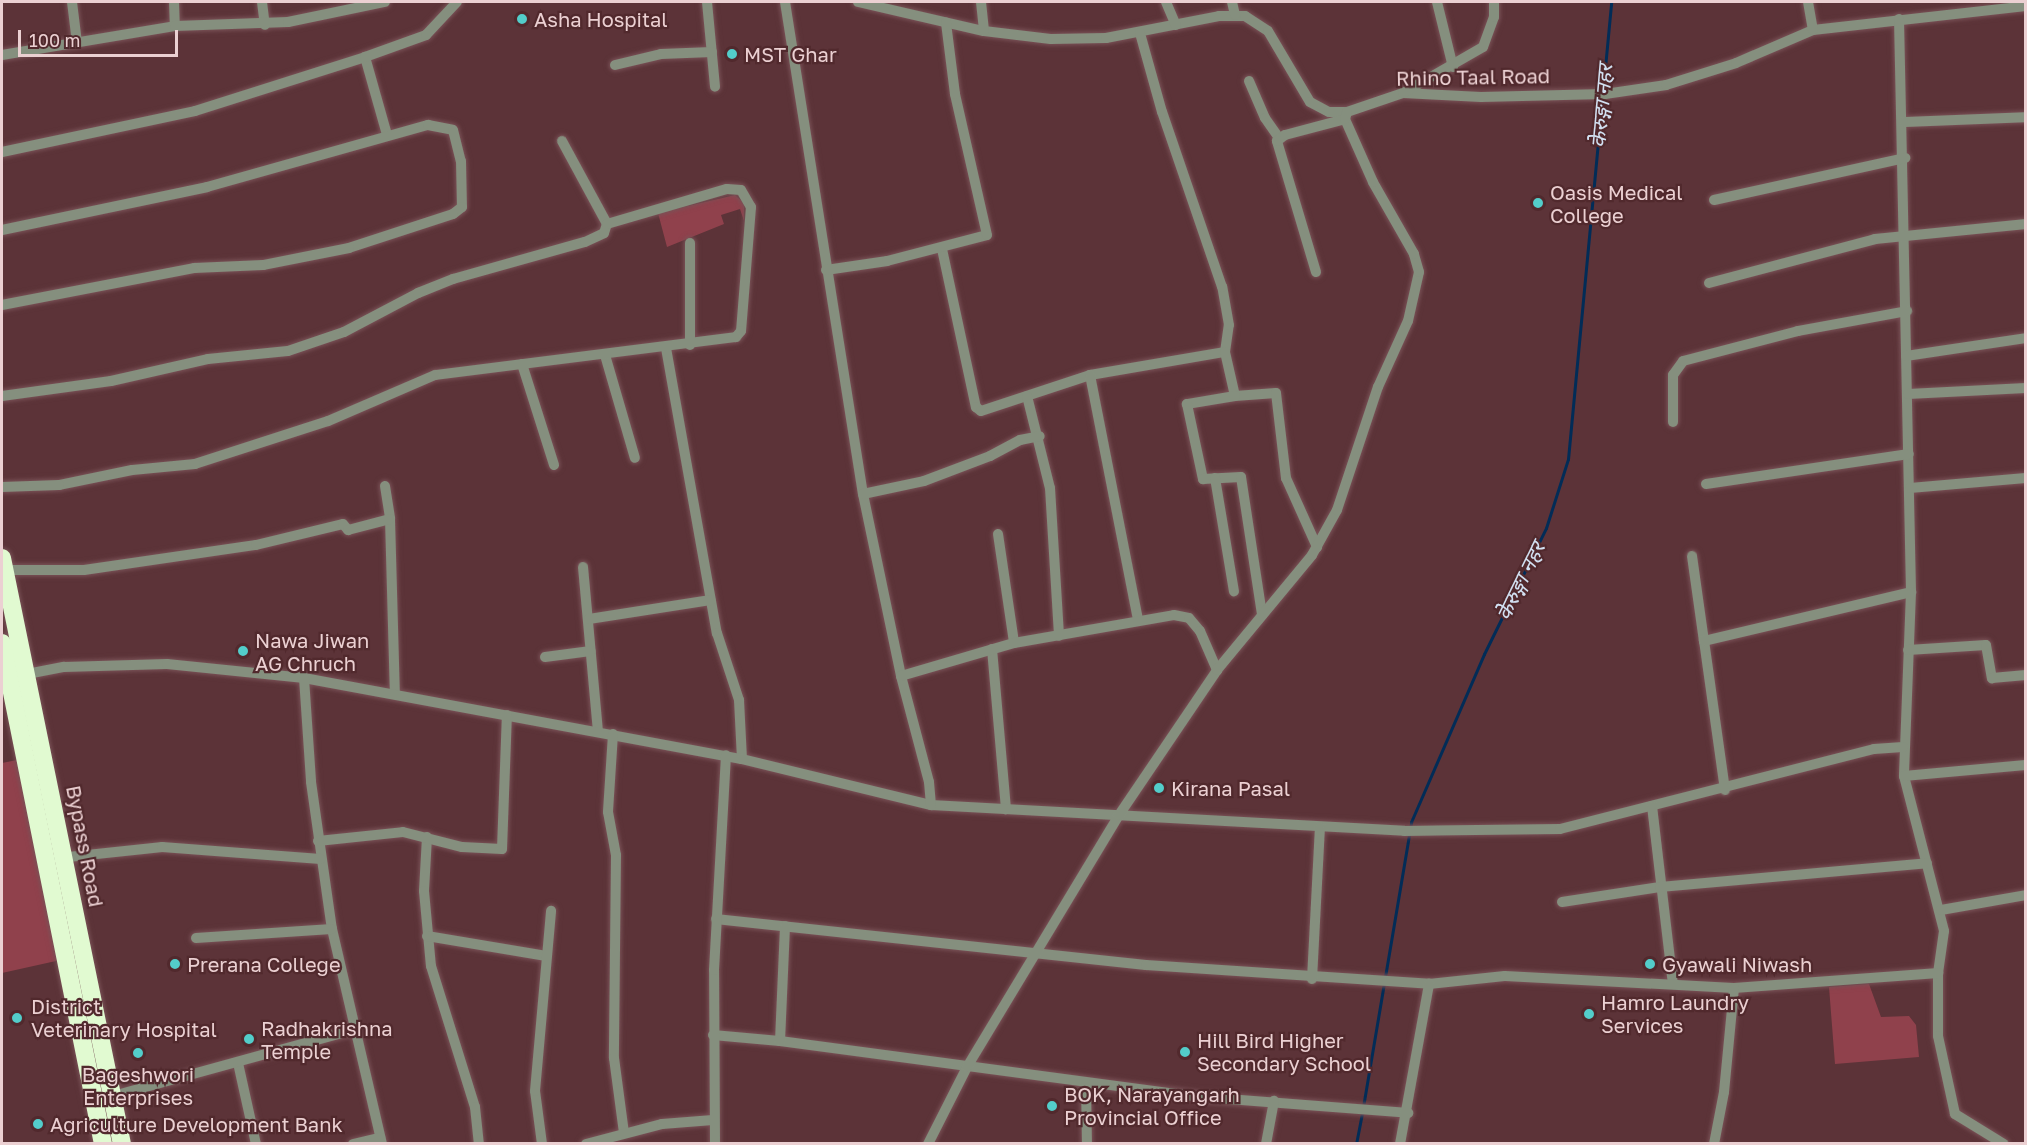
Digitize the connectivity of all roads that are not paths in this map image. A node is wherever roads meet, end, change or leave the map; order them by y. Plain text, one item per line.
1 (72, 2) edge
2 (174, 2) edge
3 (262, 2) edge
4 (386, 2) edge
5 (457, 2) edge
6 (707, 2) edge
7 (785, 2) edge
8 (858, 2) edge
9 (981, 2) edge
10 (1166, 2) edge
11 (1232, 2) edge
12 (1437, 2) edge
13 (1494, 2) edge
14 (1808, 2) edge
15 (360, 5) edge
16 (1984, 5) edge
17 (2025, 6) edge
18 (1235, 15) junction
19 (1899, 19) junction
20 (946, 23) junction
21 (265, 25) junction
22 (1176, 25) junction
23 (175, 26) junction
24 (1813, 30) junction
25 (984, 31) junction
26 (1140, 33) junction
27 (77, 40) junction
28 (712, 52) junction
29 (2, 55) edge
30 (365, 57) junction
31 (615, 65) dead end
32 (1453, 67) junction
33 (1249, 81) dead end
34 (715, 87) dead end
35 (1403, 93) junction
36 (1346, 115) junction
37 (2025, 117) edge
38 (1904, 122) junction
39 (387, 135) junction
40 (1279, 138) junction
41 (562, 141) dead end
42 (2, 152) edge
43 (1905, 158) junction
44 (1714, 200) dead end
45 (607, 224) junction
46 (2025, 224) edge
47 (2, 230) edge
48 (1904, 235) junction
49 (690, 243) dead end
50 (942, 249) junction
51 (826, 270) junction
52 (1316, 272) dead end
53 (1709, 283) dead end
54 (2, 305) edge
55 (1907, 311) junction
56 (2025, 338) edge
57 (690, 345) junction
58 (666, 348) junction
59 (1225, 352) junction
60 (605, 355) junction
61 (1906, 356) junction
62 (522, 364) junction
63 (1090, 375) junction
64 (2025, 388) edge
65 (1908, 394) junction
66 (2, 396) edge
67 (1027, 396) junction
68 (1234, 396) junction
69 (1673, 422) dead end
70 (1040, 436) junction
71 (1909, 454) junction
72 (635, 459) dead end
73 (554, 465) dead end
74 (1215, 478) junction
75 (2025, 478) edge
76 (1706, 484) dead end
77 (385, 486) dead end
78 (2, 487) edge
79 (1910, 488) junction
80 (863, 494) junction
81 (390, 519) junction
82 (998, 534) dead end
83 (1317, 547) junction
84 (1692, 556) dead end
85 (3, 564) edge
86 (583, 567) dead end
87 (1234, 591) dead end
88 (1911, 592) junction
89 (711, 600) junction
90 (1262, 615) junction
91 (589, 619) junction
92 (1138, 619) junction
93 (1059, 636) junction
94 (1704, 641) junction
95 (2, 643) edge
96 (1014, 644) junction
97 (992, 649) junction
98 (1908, 650) junction
99 (591, 651) junction
100 (545, 657) dead end
101 (1217, 669) junction
102 (27, 674) junction
103 (2025, 675) edge
104 (901, 676) junction
105 (304, 678) junction
106 (395, 694) junction
107 (507, 715) junction
108 (598, 731) junction
109 (612, 734) junction
110 (1903, 747) junction
111 (726, 755) junction
112 (742, 759) junction
113 (2025, 765) edge
114 (1904, 776) junction
115 (1725, 790) junction
116 (931, 805) junction
117 (1652, 806) junction
118 (1006, 809) junction
119 (1119, 815) junction
120 (1320, 827) junction
121 (427, 837) junction
122 (318, 841) junction
123 (64, 857) junction
124 (321, 859) junction
125 (45, 861) junction
126 (1927, 862) junction
127 (1660, 887) junction
128 (2025, 895) edge
129 (1562, 902) dead end
130 (1941, 910) junction
131 (551, 911) dead end
132 (716, 919) junction
133 (785, 926) junction
134 (332, 928) junction
135 (427, 936) junction
136 (196, 938) dead end
137 (1035, 951) junction
138 (546, 956) junction
139 (1938, 972) junction
140 (1312, 979) junction
141 (1429, 984) junction
142 (1673, 984) junction
143 (1734, 988) junction
144 (353, 1030) junction
145 (714, 1035) junction
146 (780, 1041) junction
147 (238, 1062) junction
148 (967, 1066) junction
149 (1086, 1083) junction
150 (113, 1096) junction
151 (1274, 1101) junction
152 (1408, 1113) junction
153 (713, 1120) junction
154 (624, 1133) junction
155 (381, 1141) edge
156 (103, 1143) edge
157 (122, 1143) edge
158 (256, 1143) edge
159 (353, 1143) edge
160 (479, 1143) edge
161 (542, 1143) edge
162 (586, 1143) edge
163 (715, 1143) edge
164 (928, 1143) edge
165 (1087, 1143) edge
166 (1266, 1143) edge
167 (1400, 1143) edge
168 (1714, 1143) edge
169 (2005, 1143) edge

1 - 27 street
2 - 23 street
3 - 21 street
4 - 15 street
5 - 30 street
6 - 28 street
7 - 51 street
8 - 20 street
9 - 25 street
10 - 22 street
11 - 18 street
12 - 32 street
13 - 32 street
14 - 24 street
15 - 21 street
16 - 17 street, Rhino Taal Road
16 - 19 street, Rhino Taal Road
18 - 22 street
18 - 36 street, Rhino Taal Road
19 - 24 street, Rhino Taal Road
19 - 38 street
20 - 25 street
20 - 50 street
21 - 23 street
22 - 26 street
23 - 27 street
24 - 35 street, Rhino Taal Road
25 - 26 street
26 - 59 street
27 - 29 street
28 - 31 street
28 - 34 street
30 - 39 street
30 - 42 street
32 - 35 street
33 - 40 street
35 - 36 street, Rhino Taal Road
36 - 40 street
36 - 83 street
37 - 38 street
38 - 43 street
39 - 47 street
39 - 54 street
40 - 52 street
41 - 45 street
43 - 44 street
43 - 48 street
45 - 57 street
45 - 66 street
46 - 48 street
48 - 53 street
48 - 55 street
49 - 57 street
50 - 51 street
50 - 67 street
51 - 80 street
55 - 61 street
55 - 69 street
56 - 61 street
57 - 58 street
58 - 60 street
58 - 89 street
59 - 63 street
59 - 68 street
60 - 62 street
60 - 72 street
61 - 65 street
62 - 73 street
62 - 78 street
63 - 67 street
63 - 92 street
64 - 65 street
65 - 71 street
67 - 70 street
68 - 74 street
68 - 83 street
70 - 80 street
70 - 93 street
71 - 76 street
71 - 79 street
74 - 87 street
74 - 90 street
75 - 79 street
77 - 81 street
79 - 88 street
80 - 104 street
81 - 85 street
81 - 106 street
82 - 96 street
83 - 90 street
84 - 94 street
85 - 102 highway, Bypass Road
86 - 91 street
88 - 94 street
88 - 98 street
89 - 91 street
89 - 112 street
90 - 101 street
91 - 99 street
92 - 93 street
92 - 101 street
93 - 96 street
94 - 115 street
95 - 125 highway
96 - 97 street
97 - 104 street
97 - 118 street
98 - 103 street
98 - 110 street
99 - 100 street
99 - 108 street
101 - 119 street
102 - 105 street
102 - 123 highway, Bypass Road
104 - 116 street
105 - 106 street
105 - 122 street
106 - 107 street
107 - 108 street
107 - 121 street
108 - 109 street
109 - 111 street
109 - 154 street
110 - 114 street
110 - 115 street
111 - 112 street
111 - 132 street
112 - 116 street
113 - 114 street
114 - 126 street
115 - 117 street
116 - 118 street
117 - 120 street
117 - 127 street
118 - 119 street
119 - 120 street
119 - 137 street
120 - 140 street
121 - 122 street
121 - 135 street
122 - 124 street
123 - 124 street
123 - 125 street
123 - 150 highway, Bypass Road
124 - 134 street
125 - 156 highway
126 - 127 street
126 - 130 street
127 - 129 street
127 - 142 street
128 - 130 street
130 - 139 street
131 - 138 street
132 - 133 street
132 - 145 street
133 - 137 street
133 - 146 street
134 - 136 street
134 - 144 street
135 - 138 street
135 - 160 street
137 - 140 street
137 - 148 street
138 - 161 street
139 - 143 street
139 - 169 street
140 - 141 street
141 - 142 street
141 - 152 street
142 - 143 street
143 - 168 street
144 - 147 street
144 - 155 street
145 - 146 street
145 - 153 street
146 - 148 street
147 - 150 street
147 - 158 street
148 - 149 street
148 - 164 street
149 - 151 street
149 - 165 street
150 - 157 highway, Bypass Road
151 - 152 street
151 - 166 street
152 - 167 street
153 - 154 street
153 - 163 street
154 - 162 street
155 - 159 street

